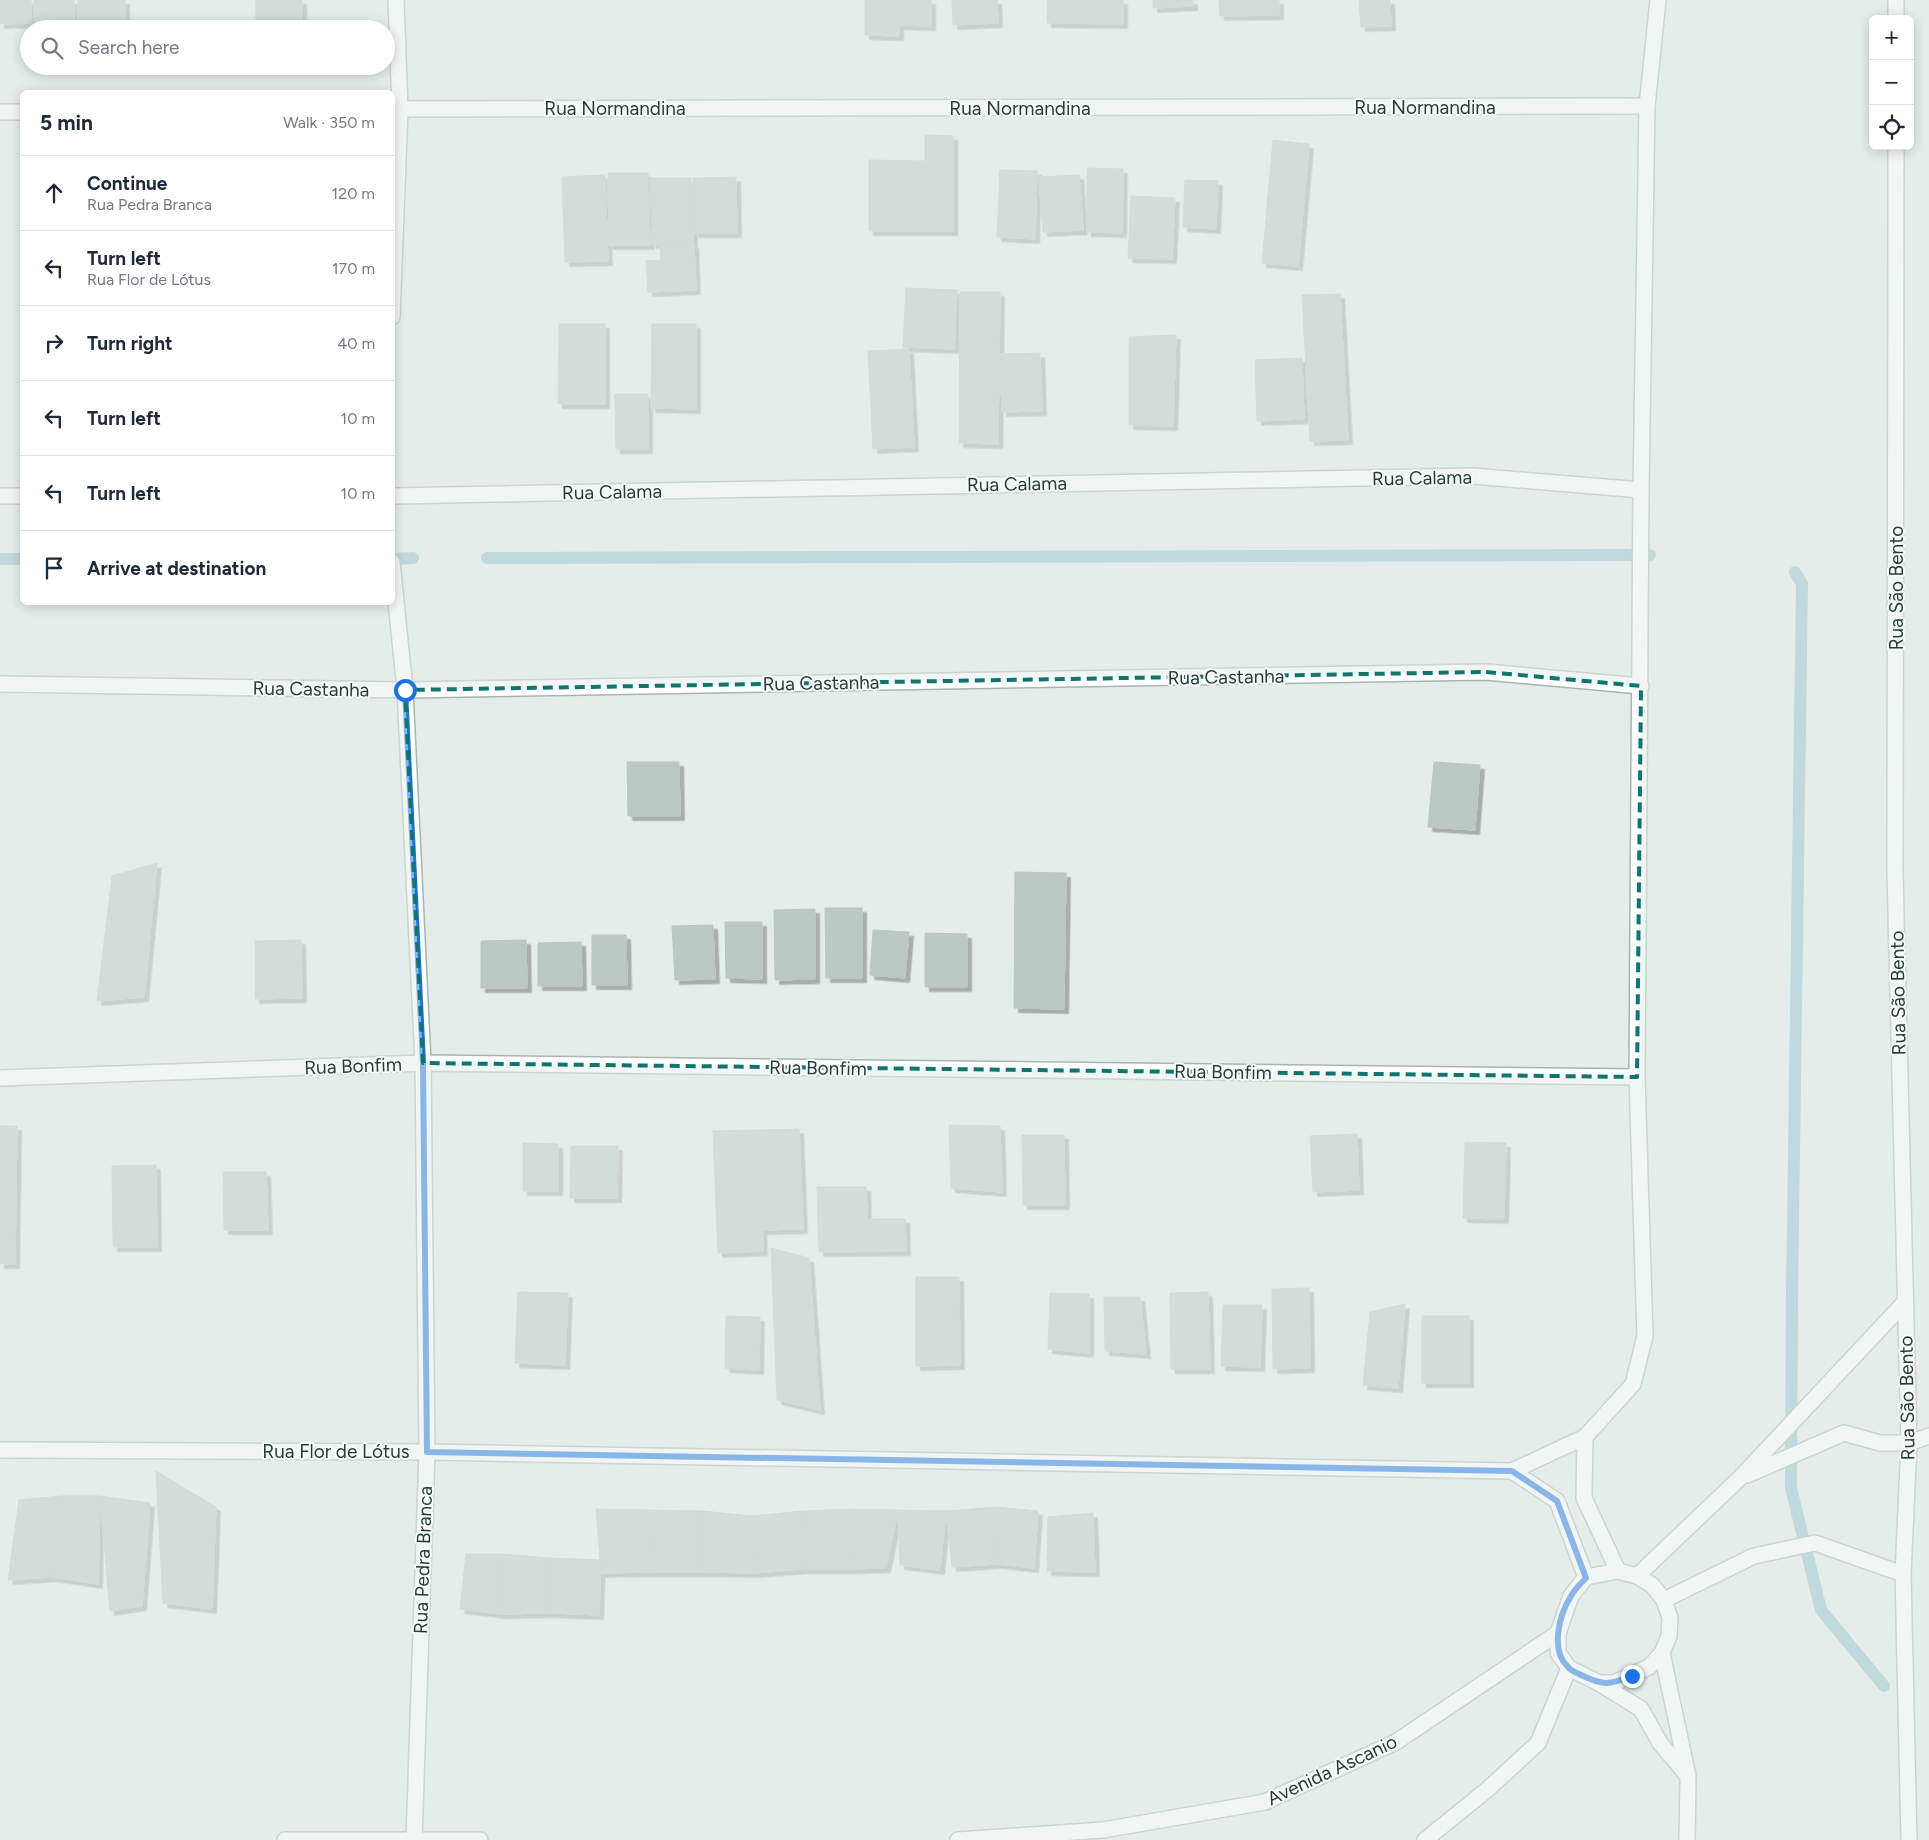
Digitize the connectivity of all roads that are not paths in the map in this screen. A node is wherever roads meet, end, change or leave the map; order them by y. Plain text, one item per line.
1 (396, 0) edge
2 (1658, 0) edge
3 (1896, 0) edge
4 (1896, 15) edge
5 (1647, 106) junction
6 (396, 109) edge
7 (0, 112) edge
8 (20, 112) edge
9 (1896, 150) edge
10 (395, 161) edge
11 (1641, 490) junction
12 (0, 496) edge
13 (20, 496) edge
14 (395, 496) edge
15 (395, 592) edge
16 (0, 684) edge
17 (1641, 686) junction
18 (405, 690) junction
19 (423, 1063) junction
20 (1636, 1077) junction
21 (0, 1078) edge
22 (1905, 1302) junction
23 (1929, 1436) edge
24 (1584, 1437) junction
25 (1909, 1443) junction
26 (0, 1450) edge
27 (427, 1452) junction
28 (1512, 1471) junction
29 (1741, 1477) junction
30 (1618, 1571) junction
31 (1903, 1574) junction
32 (1637, 1576) junction
33 (1586, 1578) junction
34 (1664, 1600) junction
35 (1558, 1633) junction
36 (1662, 1653) junction
37 (1569, 1668) junction
38 (1599, 1683) junction
39 (1688, 1776) junction
40 (414, 1839) edge
41 (285, 1840) edge
42 (480, 1840) edge
43 (958, 1840) edge
44 (1424, 1840) edge
45 (1687, 1840) edge
46 (1909, 1840) edge

1 - 6 street
2 - 5 street
3 - 4 street
5 - 6 street, Rua Normandina
5 - 11 street
6 - 10 street
7 - 8 street
9 - 22 street, Rua São Bento
11 - 14 street, Rua Calama
11 - 17 street
12 - 13 street
15 - 18 street, Rua Pedra Branca
16 - 18 street, Rua Castanha
17 - 18 street, Rua Castanha
17 - 20 street
18 - 19 street, Rua Pedra Branca
19 - 20 street, Rua Bonfim
19 - 21 street, Rua Bonfim
19 - 27 street, Rua Pedra Branca
20 - 24 street
22 - 25 street, Rua São Bento
22 - 29 street
23 - 25 street
24 - 28 street
24 - 30 street
25 - 29 street
25 - 31 street, Rua São Bento
26 - 27 street, Rua Flor de Lótus
27 - 28 street, Rua Flor de Lótus
27 - 40 street, Rua Pedra Branca
28 - 33 street
29 - 32 street
30 - 32 street
30 - 33 street
31 - 34 street
31 - 46 street, Rua São Bento
32 - 34 street
33 - 35 street
34 - 36 street
35 - 37 street
35 - 43 street, Avenida Ascanio
36 - 38 street
36 - 39 street
37 - 38 street
37 - 44 street
38 - 39 street
39 - 45 street
40 - 41 street
40 - 42 street

